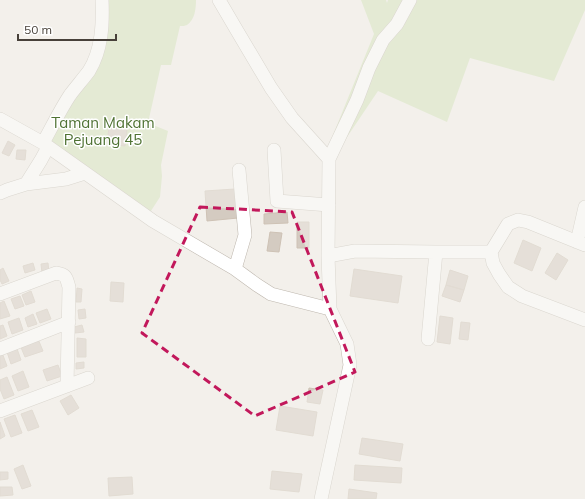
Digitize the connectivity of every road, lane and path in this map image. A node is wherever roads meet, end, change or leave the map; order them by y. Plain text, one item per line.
1 (102, 0) edge
2 (220, 0) edge
3 (410, 0) edge
4 (0, 119) edge
5 (45, 145) junction
6 (274, 150) dead end
7 (329, 159) junction
8 (239, 170) dead end
9 (85, 173) junction
10 (26, 184) junction
11 (0, 193) edge
12 (329, 205) junction
13 (585, 208) edge
14 (581, 244) edge
15 (436, 252) junction
16 (491, 252) junction
17 (328, 256) junction
18 (235, 269) junction
19 (0, 294) edge
20 (330, 309) junction
21 (585, 320) edge
22 (69, 322) junction
23 (428, 339) dead end
24 (0, 349) edge
25 (88, 378) dead end
26 (67, 386) junction
27 (0, 411) edge
28 (321, 499) edge

1 - 5 street
2 - 7 street
3 - 7 street
4 - 5 street
5 - 9 street
5 - 10 street
6 - 12 street
7 - 12 street
8 - 18 street
9 - 10 street
9 - 18 street
10 - 11 street
12 - 17 street
13 - 14 street
14 - 16 street
15 - 16 street
15 - 17 street
15 - 23 street
16 - 21 street
17 - 20 street
18 - 20 street
19 - 22 street
20 - 28 street
22 - 24 street
22 - 26 street
25 - 26 street
26 - 27 street

